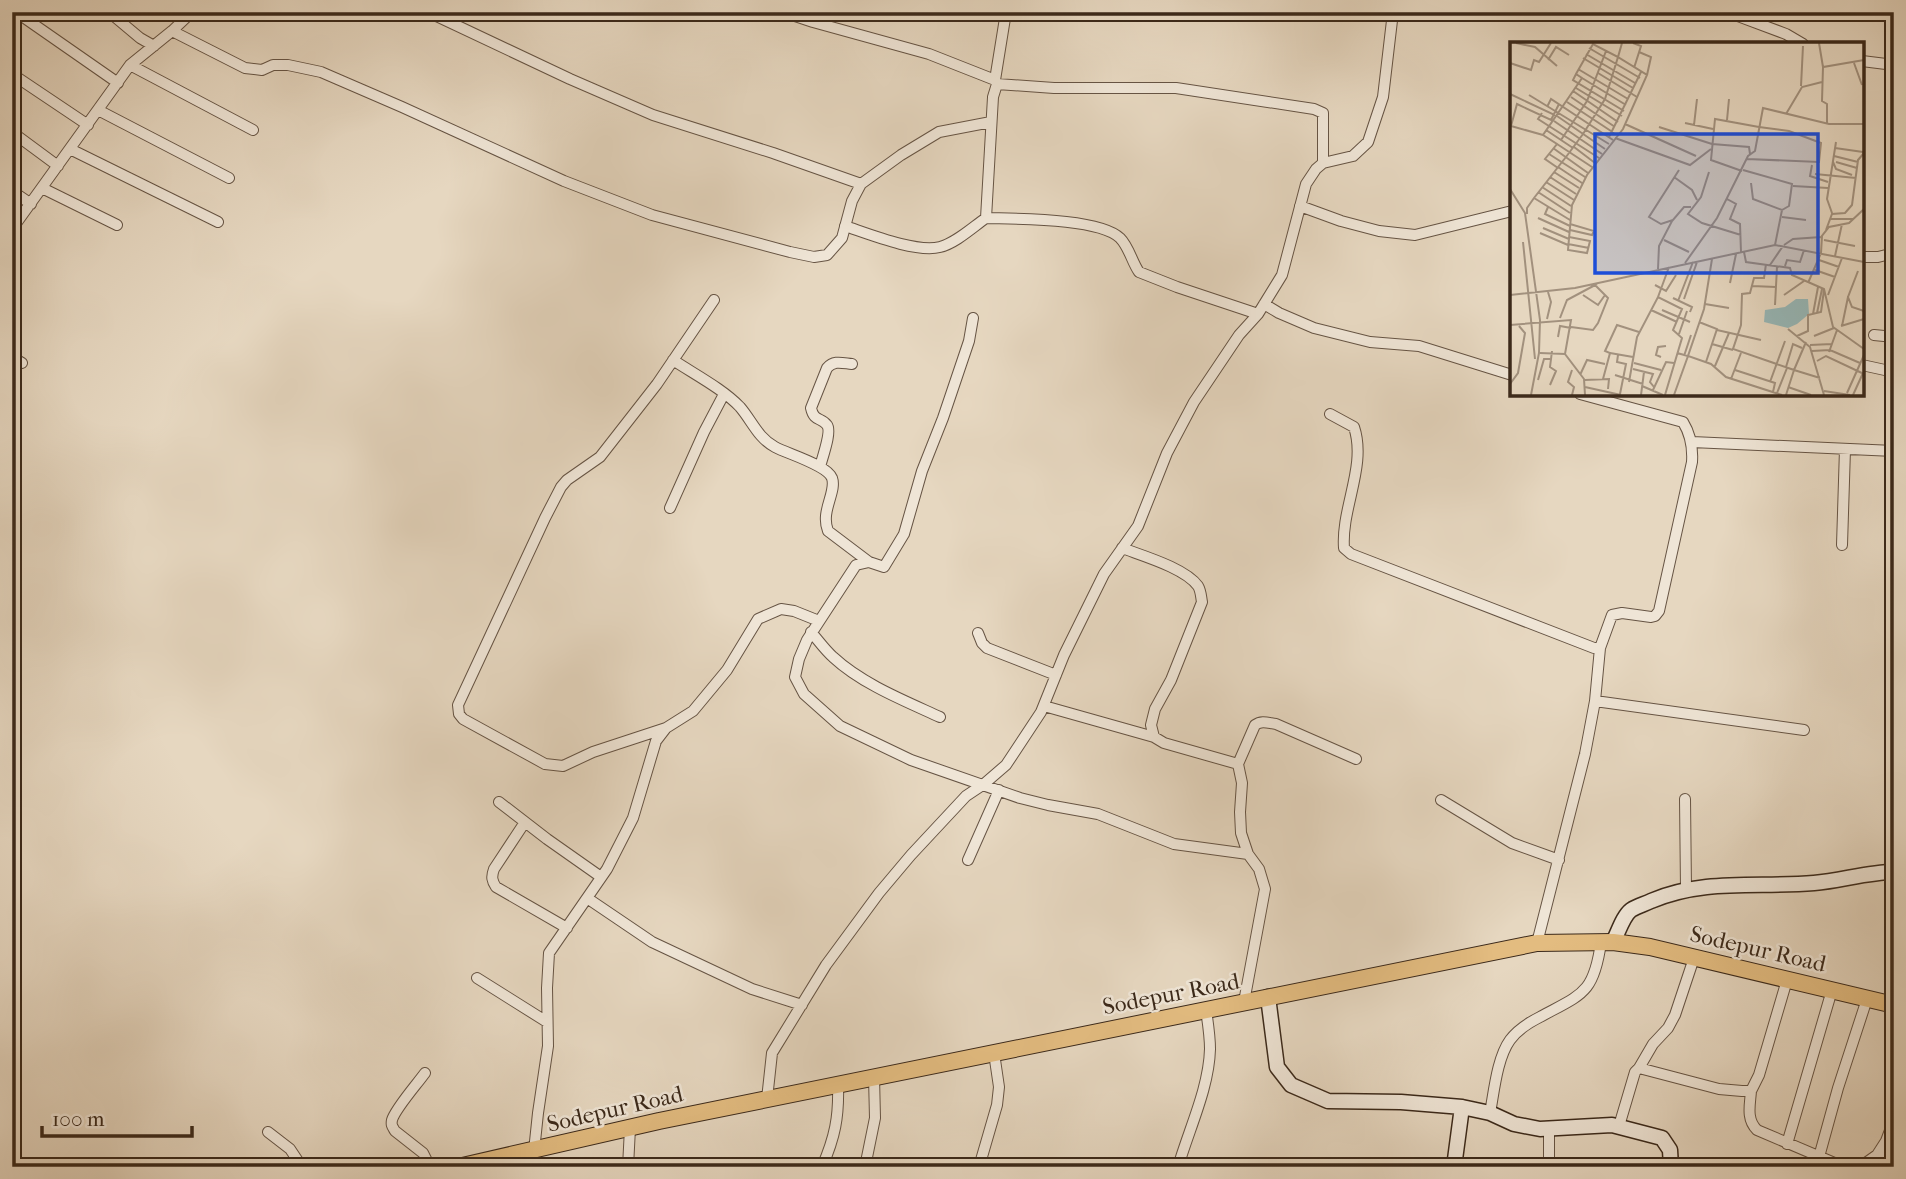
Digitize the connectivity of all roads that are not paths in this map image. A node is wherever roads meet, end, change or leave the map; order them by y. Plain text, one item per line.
1 (16, 12) edge
2 (109, 12) edge
3 (192, 12) edge
4 (428, 12) edge
5 (783, 12) edge
6 (1006, 12) edge
7 (1392, 12) edge
8 (1727, 12) edge
9 (124, 17) edge
10 (172, 31) junction
11 (1800, 42) edge
12 (154, 46) junction
13 (1864, 61) edge
14 (130, 65) junction
15 (1894, 65) edge
16 (12, 74) edge
17 (996, 82) junction
18 (118, 83) junction
19 (98, 110) junction
20 (992, 122) junction
21 (88, 125) junction
22 (253, 130) dead end
23 (12, 132) edge
24 (70, 149) junction
25 (1323, 163) junction
26 (58, 166) junction
27 (229, 178) dead end
28 (861, 184) junction
29 (42, 188) junction
30 (12, 191) edge
31 (31, 204) junction
32 (1300, 206) junction
33 (1510, 211) edge
34 (986, 218) junction
35 (218, 222) dead end
36 (117, 225) dead end
37 (845, 226) junction
38 (12, 229) edge
39 (1894, 253) edge
40 (1864, 257) edge
41 (714, 300) dead end
42 (1264, 304) junction
43 (1258, 314) junction
44 (973, 318) dead end
45 (1874, 335) dead end
46 (1894, 337) edge
47 (12, 357) edge
48 (674, 359) junction
49 (22, 363) dead end
50 (852, 364) dead end
51 (1864, 365) edge
52 (1894, 372) edge
53 (1510, 374) edge
54 (724, 394) junction
55 (1587, 396) edge
56 (1330, 414) dead end
57 (1692, 442) junction
58 (1845, 449) junction
59 (1894, 451) edge
60 (820, 467) junction
61 (670, 508) dead end
62 (1842, 545) dead end
63 (1122, 548) junction
64 (869, 562) junction
65 (819, 621) junction
66 (811, 632) junction
67 (978, 633) dead end
68 (1600, 648) junction
69 (1056, 675) junction
70 (1595, 701) junction
71 (1044, 706) junction
72 (940, 717) dead end
73 (666, 728) junction
74 (1804, 730) dead end
75 (1154, 737) junction
76 (1356, 759) dead end
77 (1238, 764) junction
78 (984, 784) junction
79 (999, 790) junction
80 (1685, 799) dead end
81 (1441, 800) dead end
82 (499, 802) dead end
83 (526, 822) junction
84 (1248, 854) junction
85 (968, 860) dead end
86 (1559, 860) junction
87 (1894, 872) edge
88 (601, 877) junction
89 (1686, 889) junction
90 (587, 898) junction
91 (567, 928) junction
92 (1607, 942) junction
93 (1537, 943) junction
94 (1694, 958) junction
95 (477, 978) dead end
96 (1787, 980) junction
97 (1832, 990) junction
98 (1268, 997) junction
99 (1867, 999) junction
100 (1244, 1002) junction
101 (802, 1005) junction
102 (1894, 1005) edge
103 (1206, 1010) junction
104 (547, 1022) junction
105 (993, 1053) junction
106 (1639, 1068) junction
107 (425, 1073) dead end
108 (874, 1077) junction
109 (838, 1085) junction
110 (1751, 1091) junction
111 (767, 1099) junction
112 (1462, 1107) junction
113 (1490, 1113) junction
114 (1894, 1120) edge
115 (1619, 1126) junction
116 (630, 1128) junction
117 (1549, 1128) junction
118 (268, 1132) dead end
119 (1787, 1144) junction
120 (534, 1151) junction
121 (1877, 1155) junction
122 (1819, 1157) junction
123 (1894, 1161) edge
124 (302, 1167) edge
125 (430, 1167) edge
126 (458, 1167) edge
127 (628, 1167) edge
128 (822, 1167) edge
129 (865, 1167) edge
130 (979, 1167) edge
131 (1178, 1167) edge
132 (1454, 1167) edge
133 (1549, 1167) edge
134 (1671, 1167) edge
135 (1844, 1167) edge
136 (1860, 1167) edge

1 - 18 street
2 - 9 street
3 - 10 street
4 - 28 street
5 - 17 street
6 - 17 street
7 - 25 street
8 - 11 street
9 - 12 street
10 - 12 street
10 - 37 street
12 - 14 street
13 - 15 street
14 - 18 street
14 - 22 street
16 - 21 street
17 - 20 street
17 - 25 street
18 - 19 street
19 - 21 street
19 - 27 street
20 - 28 street
20 - 34 street
21 - 24 street
23 - 26 street
24 - 26 street
24 - 35 street
25 - 32 street
26 - 29 street
28 - 37 street
29 - 31 street
29 - 36 street
30 - 31 street
31 - 38 street
32 - 33 street
32 - 42 street
34 - 37 street
34 - 43 street
39 - 40 street
41 - 48 street
42 - 43 street
42 - 53 street
43 - 63 street
44 - 64 street
45 - 46 street
47 - 49 street
48 - 54 street
48 - 73 street
50 - 60 street
51 - 52 street
54 - 60 street
54 - 61 street
55 - 57 street
56 - 68 street
57 - 58 street
57 - 68 street
58 - 59 street
58 - 62 street
60 - 64 street
63 - 69 street
63 - 75 street
64 - 65 street
65 - 66 street
65 - 73 street
66 - 72 street
66 - 78 street
67 - 69 street
68 - 70 street
69 - 71 street
70 - 74 street
70 - 86 street
71 - 75 street
71 - 78 street
73 - 88 street
75 - 77 street
76 - 77 street
77 - 84 street
78 - 79 street
78 - 101 street
79 - 84 street
79 - 85 street
80 - 89 street
81 - 86 street
82 - 83 street
83 - 88 street
83 - 91 street
84 - 100 street
86 - 93 street
87 - 89 street
88 - 90 street
89 - 92 street
90 - 91 street
90 - 101 street
91 - 104 street
92 - 93 main road, Sodepur Road
92 - 94 main road, Sodepur Road
92 - 113 street
93 - 98 main road, Sodepur Road
94 - 96 main road, Sodepur Road
94 - 106 street
95 - 104 street
96 - 97 main road, Sodepur Road
96 - 110 street
97 - 99 main road, Sodepur Road
97 - 119 street
98 - 100 main road, Sodepur Road
98 - 112 street
99 - 102 main road, Sodepur Road
99 - 122 street
100 - 103 main road, Sodepur Road
101 - 111 street
103 - 105 main road, Sodepur Road
103 - 131 street
104 - 120 street
105 - 108 main road, Sodepur Road
105 - 130 street
106 - 110 street
106 - 115 street
107 - 125 street
108 - 109 main road, Sodepur Road
108 - 129 street
109 - 111 main road, Sodepur Road
109 - 128 street
110 - 119 street
111 - 116 main road, Sodepur Road
112 - 113 street
112 - 132 street
113 - 117 street
114 - 121 street
115 - 117 street
115 - 134 street
116 - 120 main road, Sodepur Road
116 - 127 street
117 - 133 street
118 - 124 street
119 - 122 street
120 - 126 main road, Sodepur Road
121 - 123 street
121 - 136 street
122 - 135 street

